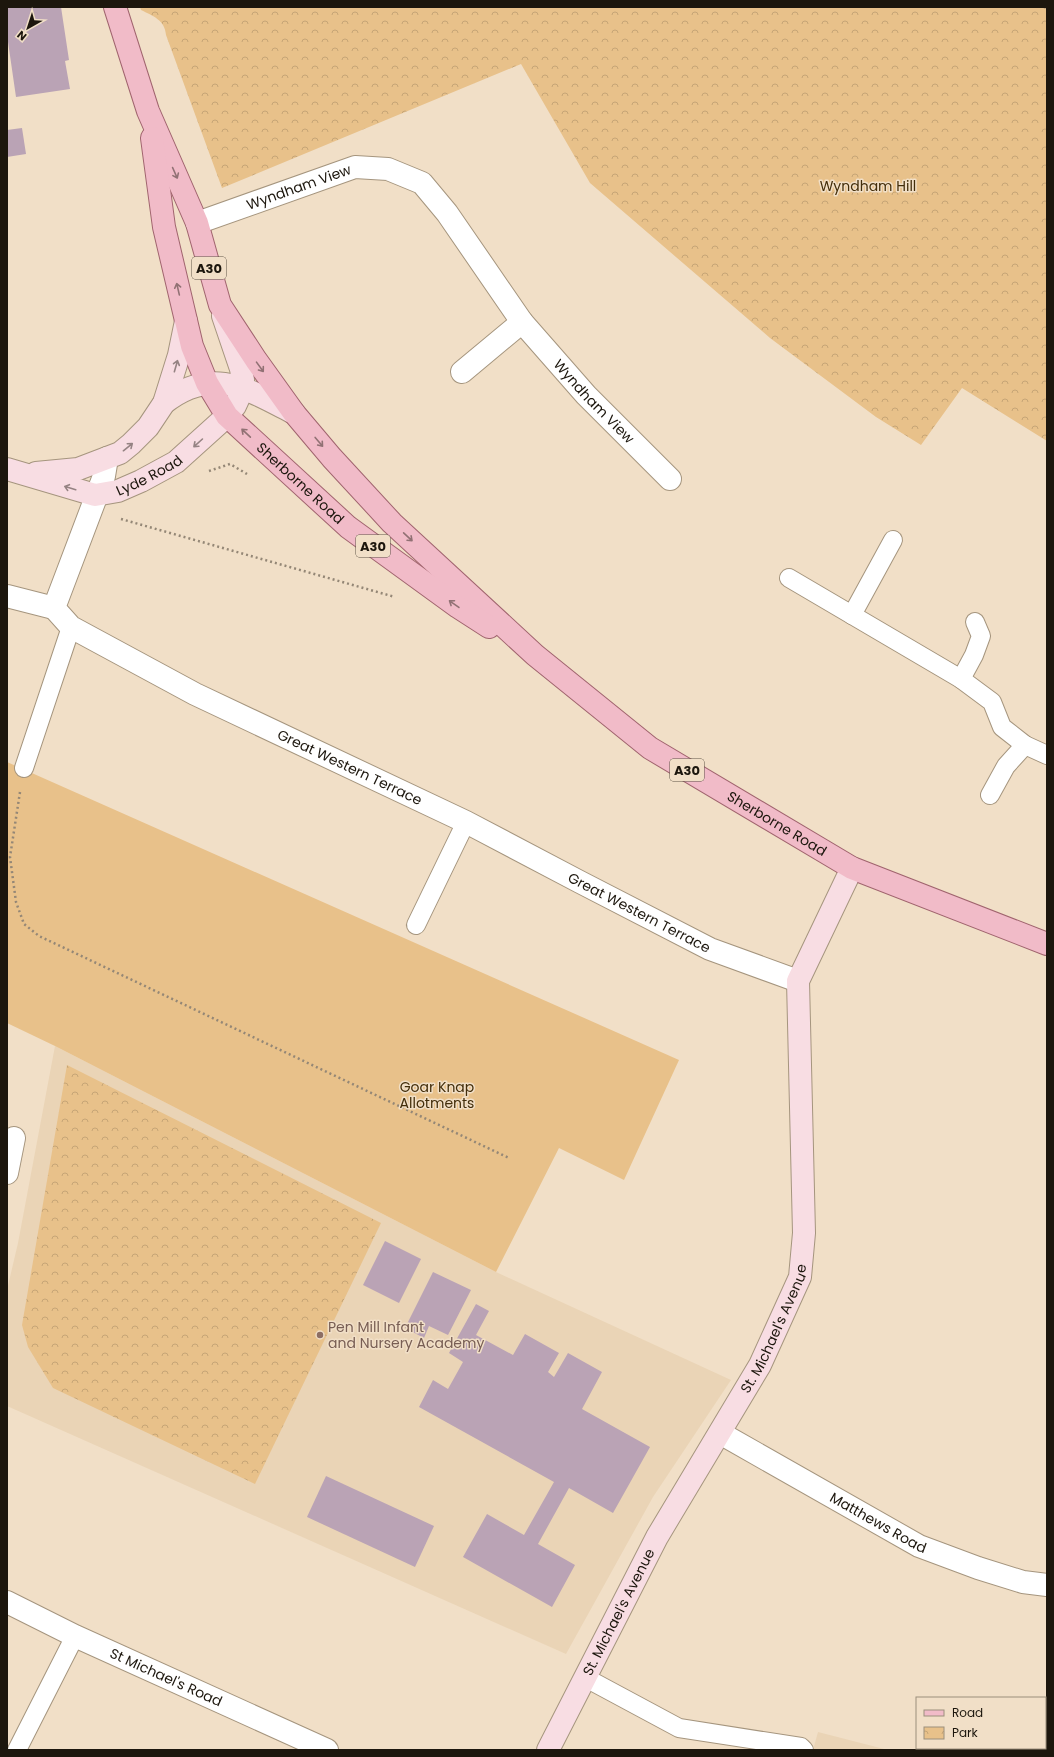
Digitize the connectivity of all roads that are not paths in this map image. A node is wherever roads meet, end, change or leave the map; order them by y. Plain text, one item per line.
1 (115, 7) edge
2 (148, 111) junction
3 (197, 223) junction
4 (220, 305) junction
5 (186, 321) junction
6 (522, 322) junction
7 (462, 372) dead end
8 (207, 383) junction
9 (243, 387) junction
10 (164, 403) junction
11 (294, 412) junction
12 (227, 416) junction
13 (107, 458) junction
14 (16, 472) edge
15 (670, 479) dead end
16 (92, 505) junction
17 (893, 540) dead end
18 (790, 578) dead end
19 (7, 596) edge
20 (54, 608) junction
21 (852, 615) junction
22 (975, 622) dead end
23 (71, 627) junction
24 (535, 655) junction
25 (961, 679) junction
26 (1025, 745) junction
27 (1047, 755) edge
28 (24, 768) road end
29 (990, 795) dead end
30 (466, 822) junction
31 (852, 868) junction
32 (416, 925) dead end
33 (1047, 942) edge
34 (798, 981) junction
35 (14, 1138) dead end
36 (7, 1173) edge
37 (720, 1433) junction
38 (1047, 1585) edge
39 (7, 1602) edge
40 (75, 1636) junction
41 (584, 1677) junction
42 (17, 1750) edge
43 (327, 1750) edge
44 (548, 1750) edge
45 (804, 1750) edge

1 - 2 main road, A30
2 -> 3 main road, A30
5 -> 2 main road, A30
3 - 4 main road, A30
3 - 6 street, Wyndham View
4 - 9 street
4 -> 11 main road, A30
5 - 8 main road, A30
10 -> 5 street, Lyde Road
6 - 7 street
6 - 15 street, Wyndham View
8 - 9 street, Lyde Road
8 - 10 street, Lyde Road
8 - 12 main road, A30
9 - 11 street, Lyde Road
9 - 12 street, Lyde Road
13 -> 10 street, Lyde Road
11 -> 24 main road, Sherborne Road / A30
12 -> 16 street, Lyde Road
24 -> 12 main road, Sherborne Road / A30
13 - 14 street, Lyde Road
13 - 16 street
16 -> 14 street, Lyde Road
16 - 20 street
17 - 21 lane
18 - 21 lane
19 - 20 street
20 - 23 street, Great Western Terrace
21 - 25 lane
22 - 25 lane
23 - 28 lane
23 - 30 street, Great Western Terrace
24 - 31 main road, Sherborne Road / A30
25 - 26 lane
26 - 27 lane
26 - 29 lane
30 - 32 lane
30 - 34 street, Great Western Terrace
31 - 33 main road, Sherborne Road / A30
31 - 34 street, St. Michael's Avenue
34 - 37 street, St. Michael's Avenue
35 - 36 street
37 - 38 street, Matthews Road
37 - 41 street, St. Michael's Avenue
39 - 40 street, St Michael's Road
40 - 42 lane
40 - 43 street, St Michael's Road
41 - 44 street, St. Michael's Avenue
41 - 45 lane

